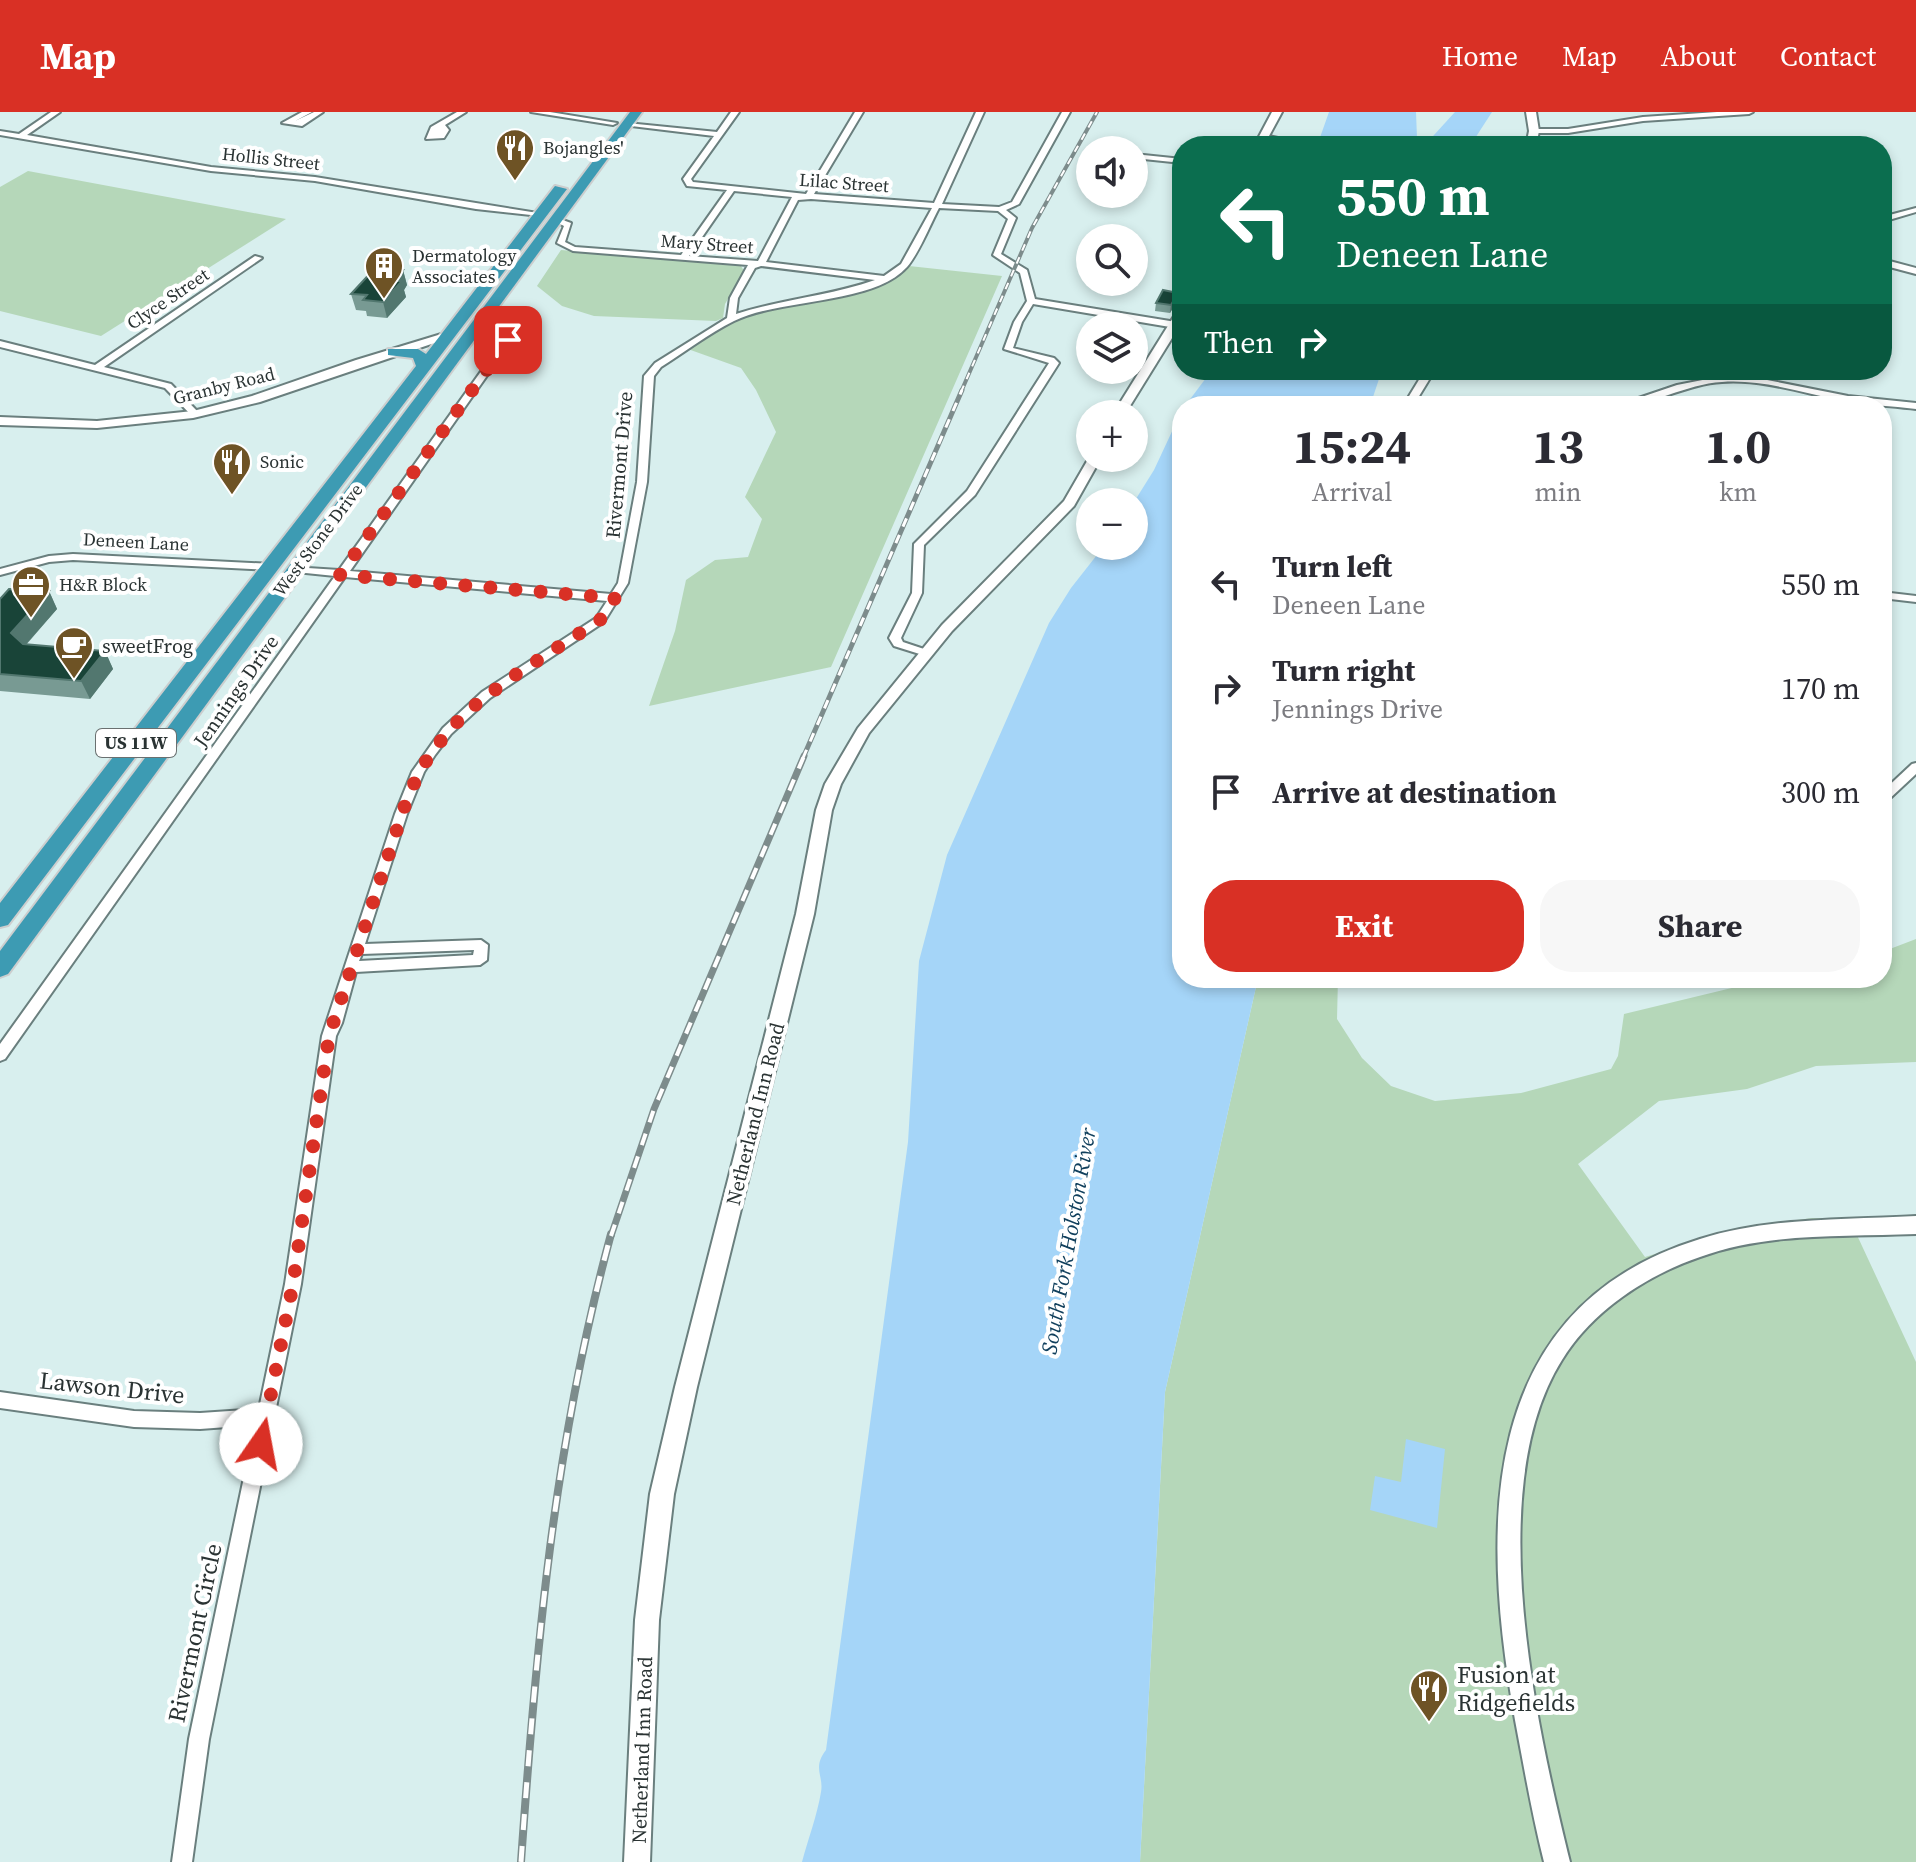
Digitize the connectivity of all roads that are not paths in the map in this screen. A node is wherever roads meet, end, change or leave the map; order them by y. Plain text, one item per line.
1 (56, 112) edge
2 (308, 112) edge
3 (319, 112) edge
4 (462, 112) edge
5 (535, 112) edge
6 (636, 112) edge
7 (735, 112) edge
8 (859, 112) edge
9 (980, 112) edge
10 (1066, 112) edge
11 (1277, 112) edge
12 (1531, 112) edge
13 (1749, 112) edge
14 (621, 120) edge
15 (1272, 124) junction
16 (442, 126) dead end
17 (1534, 131) junction
18 (0, 133) edge
19 (720, 134) junction
20 (21, 136) junction
21 (1267, 136) edge
22 (1282, 136) edge
23 (1533, 136) edge
24 (605, 155) junction
25 (1148, 157) edge
26 (583, 159) junction
27 (1172, 160) edge
28 (732, 188) junction
29 (808, 197) junction
30 (937, 205) junction
31 (1000, 209) junction
32 (1892, 210) edge
33 (1916, 210) edge
34 (1900, 213) junction
35 (540, 214) junction
36 (1892, 216) edge
37 (557, 220) junction
38 (258, 258) dead end
39 (683, 258) junction
40 (761, 264) junction
41 (1892, 265) edge
42 (1916, 271) edge
43 (886, 279) junction
44 (1031, 301) junction
45 (1172, 318) edge
46 (731, 319) junction
47 (1172, 330) edge
48 (448, 335) junction
49 (471, 336) junction
50 (0, 344) edge
51 (393, 352) junction
52 (97, 368) junction
53 (423, 369) junction
54 (1718, 380) edge
55 (1736, 380) edge
56 (1652, 396) edge
57 (1833, 396) edge
58 (1128, 400) edge
59 (1892, 404) edge
60 (1916, 406) edge
61 (195, 414) junction
62 (0, 421) edge
63 (1087, 472) edge
64 (272, 567) junction
65 (296, 569) junction
66 (0, 572) edge
67 (340, 575) junction
68 (1892, 596) edge
69 (615, 598) junction
70 (1916, 599) edge
71 (926, 653) junction
72 (1916, 767) edge
73 (1892, 790) edge
74 (0, 919) edge
75 (356, 949) junction
76 (351, 967) junction
77 (0, 968) edge
78 (0, 1055) edge
79 (1916, 1225) edge
80 (0, 1400) edge
81 (267, 1416) junction
82 (182, 1862) edge
83 (637, 1862) edge
84 (1557, 1862) edge

1 - 20 street
2 - 3 street
4 - 16 street
5 - 14 street
6 - 14 highway, West Stone Drive / US 11W
7 - 19 street
8 - 29 street
9 - 30 street
10 - 31 street
11 - 15 main road
12 - 17 main road
13 - 17 street
14 - 19 street
14 - 24 highway, West Stone Drive / US 11W
14 - 26 highway, West Stone Drive / US 11W
15 - 21 main road
15 - 22 main road
17 - 23 main road
18 - 20 street, Hollis Street
19 - 28 street, Lilac Street
20 - 35 street, Hollis Street
24 - 26 highway
24 - 37 highway, West Stone Drive / US 11W
25 - 27 street
26 - 35 highway, West Stone Drive / US 11W
28 - 29 street, Lilac Street
28 - 39 street
29 - 30 street, Lilac Street
29 - 40 street
30 - 31 street, Lilac Street
30 - 43 street
31 - 44 street
32 - 34 street
33 - 34 street
34 - 36 street
35 - 37 highway
35 - 48 highway, West Stone Drive / US 11W
37 - 39 street, Mary Street
37 - 49 highway, West Stone Drive / US 11W
38 - 52 street, Clyce Street
39 - 40 street, Mary Street
40 - 43 street, Mary Street
40 - 46 street
41 - 42 main road
43 - 46 street
44 - 45 street
44 - 71 street
46 - 69 street, Rivermont Drive
47 - 58 main road
48 - 49 highway
48 - 51 main road, Granby Road
48 - 53 highway, West Stone Drive / US 11W
49 - 65 highway, West Stone Drive / US 11W
49 - 67 street, Jennings Drive
50 - 52 street
51 - 53 highway
51 - 61 main road, Granby Road
52 - 61 street
53 - 64 highway, West Stone Drive / US 11W
54 - 56 street
55 - 57 street
59 - 60 street
61 - 62 main road, Granby Road
63 - 71 main road, Netherland Inn Road
64 - 65 highway
64 - 66 street, Deneen Lane
64 - 74 highway, West Stone Drive / US 11W
65 - 67 street
65 - 77 highway, West Stone Drive / US 11W
67 - 69 street
67 - 78 street, Jennings Drive
68 - 70 street
69 - 75 street, Rivermont Drive
71 - 83 main road, Netherland Inn Road
72 - 73 street
75 - 76 street, Rivermont Drive
75 - 76 street
76 - 81 street, Rivermont Drive
79 - 84 main road
80 - 81 street, Lawson Drive
81 - 82 street, Rivermont Circle

